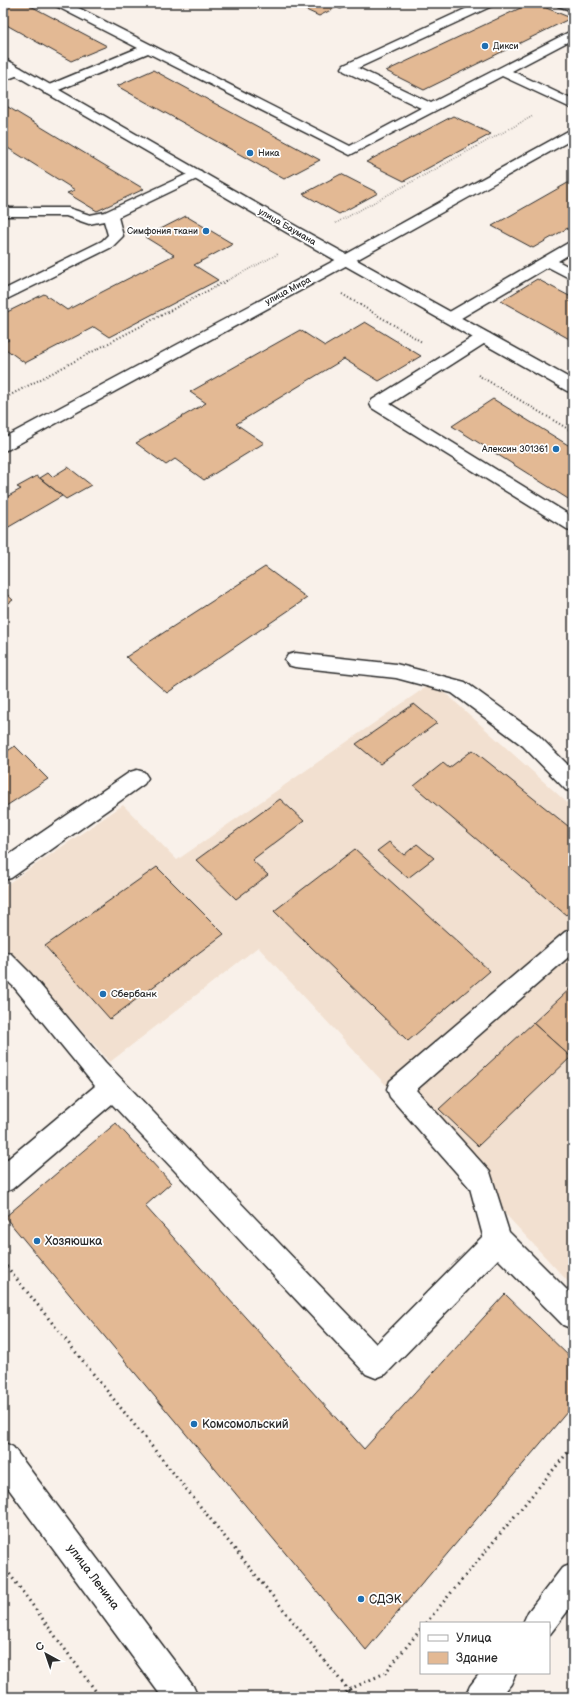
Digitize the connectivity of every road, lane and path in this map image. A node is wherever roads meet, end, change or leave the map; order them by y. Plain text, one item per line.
1 (60, 3) edge
2 (488, 3) edge
3 (562, 3) edge
4 (573, 7) edge
5 (573, 34) edge
6 (148, 48) junction
7 (3, 63) edge
8 (17, 71) junction
9 (502, 71) junction
10 (3, 77) edge
11 (49, 90) junction
12 (573, 105) edge
13 (431, 108) junction
14 (573, 134) edge
15 (196, 174) junction
16 (3, 209) edge
17 (110, 215) junction
18 (573, 246) edge
19 (346, 260) junction
20 (548, 261) junction
21 (573, 275) edge
22 (3, 296) edge
23 (450, 318) junction
24 (484, 337) junction
25 (573, 387) edge
26 (3, 445) edge
27 (573, 525) edge
28 (295, 660) dead end
29 (137, 778) dead end
30 (573, 784) edge
31 (3, 871) edge
32 (573, 938) edge
33 (3, 960) edge
34 (113, 1087) junction
35 (3, 1180) edge
36 (498, 1240) junction
37 (3, 1262) edge
38 (573, 1315) edge
39 (573, 1446) edge
40 (3, 1456) edge
41 (3, 1565) edge
42 (573, 1579) edge
43 (427, 1622) edge
44 (540, 1622) edge
45 (420, 1630) edge
46 (499, 1674) edge
47 (348, 1690) junction
48 (100, 1697) edge
49 (182, 1697) edge
50 (342, 1697) edge
51 (354, 1697) edge
52 (481, 1697) edge

1 - 6 street
2 - 13 street
3 - 4 street
5 - 9 street
6 - 11 street
6 - 13 street
7 - 8 street, улица Баумана
8 - 10 street
8 - 11 street, улица Баумана
9 - 12 street
9 - 13 street
11 - 15 street, улица Баумана
14 - 19 street, улица Мира
15 - 17 street
15 - 19 street, улица Баумана
16 - 17 street
17 - 22 street
18 - 20 street
19 - 23 street, улица Баумана
19 - 26 street, улица Мира
20 - 21 street
20 - 23 street
23 - 24 street, улица Баумана
24 - 25 street, улица Баумана
24 - 27 street
28 - 30 street
29 - 31 street
32 - 36 street
33 - 34 street
34 - 35 street
34 - 36 street
36 - 38 street
37 - 47 path
39 - 43 path
40 - 49 street, улица Ленина
41 - 48 path
42 - 44 street
45 - 47 path
46 - 52 street
47 - 50 path
47 - 51 path

